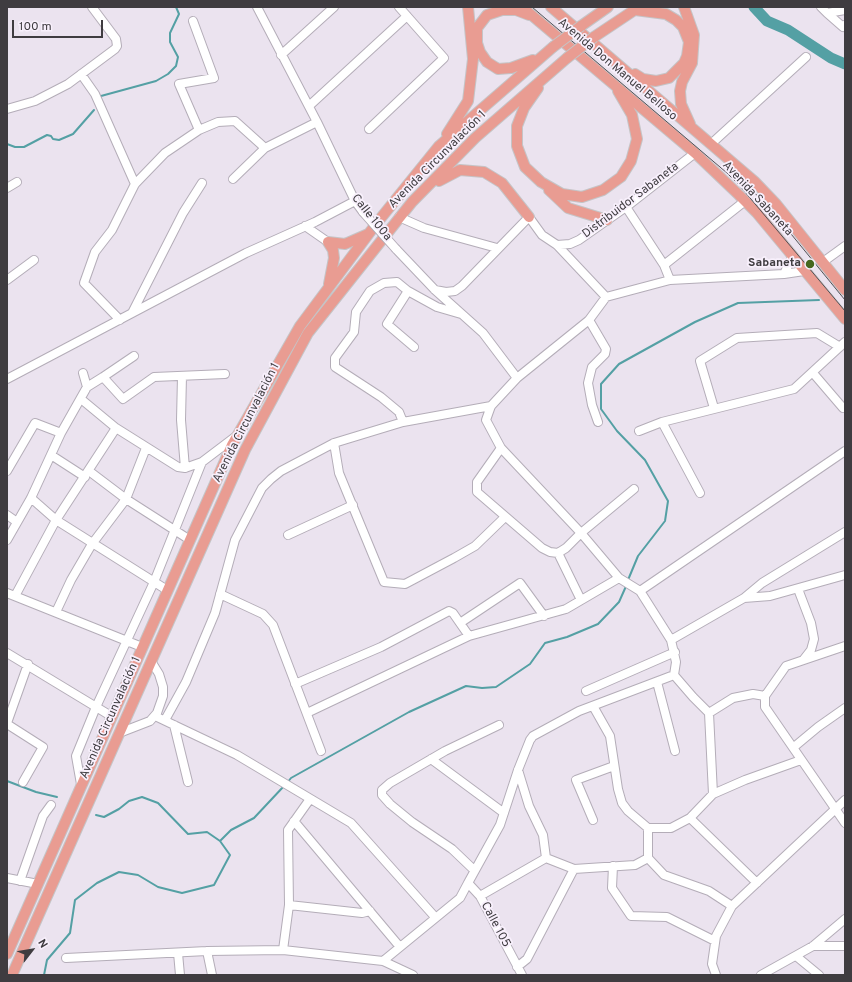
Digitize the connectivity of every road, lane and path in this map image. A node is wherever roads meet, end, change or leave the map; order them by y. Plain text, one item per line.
1 (92, 7) edge
2 (257, 7) edge
3 (334, 7) edge
4 (399, 7) edge
5 (468, 7) edge
6 (522, 7) edge
7 (592, 7) edge
8 (608, 7) edge
9 (684, 7) edge
10 (552, 8) edge
11 (637, 8) edge
12 (824, 10) edge
13 (845, 10) edge
14 (407, 16) junction
15 (534, 16) junction
16 (193, 21) dead end
17 (584, 24) junction
18 (845, 25) edge
19 (281, 55) junction
20 (806, 57) dead end
21 (539, 58) junction
22 (617, 63) junction
23 (551, 70) junction
24 (81, 74) junction
25 (614, 85) junction
26 (309, 106) junction
27 (7, 109) edge
28 (317, 122) junction
29 (369, 129) dead end
30 (693, 129) junction
31 (199, 130) junction
32 (711, 144) junction
33 (439, 146) junction
34 (265, 148) junction
35 (695, 153) junction
36 (233, 179) dead end
37 (17, 182) dead end
38 (541, 182) junction
39 (202, 183) dead end
40 (135, 184) junction
41 (7, 188) edge
42 (354, 201) junction
43 (745, 201) junction
44 (412, 202) junction
45 (626, 207) junction
46 (400, 217) junction
47 (529, 217) junction
48 (607, 220) junction
49 (305, 226) junction
50 (369, 233) junction
51 (328, 242) junction
52 (557, 245) junction
53 (845, 246) edge
54 (497, 248) junction
55 (792, 257) junction
56 (34, 260) dead end
57 (823, 262) junction
58 (664, 265) junction
59 (804, 271) junction
60 (784, 274) junction
61 (7, 280) edge
62 (670, 280) junction
63 (328, 289) junction
64 (435, 290) junction
65 (845, 290) edge
66 (408, 291) junction
67 (606, 297) junction
68 (132, 313) junction
69 (464, 315) junction
70 (845, 319) edge
71 (120, 320) junction
72 (589, 320) junction
73 (842, 345) edge
74 (414, 348) dead end
75 (134, 356) dead end
76 (83, 373) dead end
77 (813, 373) junction
78 (225, 374) dead end
79 (182, 376) junction
80 (103, 377) junction
81 (517, 378) junction
82 (7, 379) edge
83 (87, 387) junction
84 (81, 399) junction
85 (491, 406) junction
86 (714, 408) junction
87 (843, 408) dead end
88 (403, 422) junction
89 (598, 422) dead end
90 (662, 422) junction
91 (116, 428) junction
92 (639, 431) dead end
93 (61, 434) junction
94 (238, 435) junction
95 (334, 443) junction
96 (146, 448) junction
97 (501, 448) junction
98 (845, 451) edge
99 (51, 455) junction
100 (202, 462) junction
101 (185, 468) junction
102 (7, 471) edge
103 (87, 474) junction
104 (634, 489) dead end
105 (700, 493) dead end
106 (31, 498) junction
107 (126, 499) junction
108 (353, 505) junction
109 (7, 515) edge
110 (505, 517) junction
111 (56, 520) junction
112 (17, 522) junction
113 (175, 531) junction
114 (845, 532) edge
115 (581, 533) junction
116 (288, 535) dead end
117 (7, 540) edge
118 (190, 540) junction
119 (92, 544) junction
120 (558, 553) junction
121 (845, 575) edge
122 (621, 579) junction
123 (154, 582) junction
124 (167, 590) junction
125 (636, 590) junction
126 (798, 590) junction
127 (11, 594) edge
128 (220, 594) junction
129 (744, 598) junction
130 (581, 600) junction
131 (56, 612) junction
132 (544, 616) junction
133 (460, 623) junction
134 (469, 636) junction
135 (126, 640) junction
136 (670, 640) junction
137 (845, 646) edge
138 (142, 647) junction
139 (675, 652) junction
140 (7, 653) edge
141 (804, 659) junction
142 (151, 661) junction
143 (28, 664) junction
144 (674, 675) junction
145 (657, 682) junction
146 (295, 684) junction
147 (586, 691) dead end
148 (765, 696) junction
149 (593, 706) junction
150 (96, 707) junction
151 (845, 708) edge
152 (306, 713) junction
153 (710, 713) junction
154 (111, 716) junction
155 (155, 716) junction
156 (165, 720) junction
157 (7, 724) edge
158 (174, 725) junction
159 (499, 725) dead end
160 (119, 733) junction
161 (794, 747) junction
162 (321, 751) dead end
163 (675, 751) dead end
164 (431, 759) junction
165 (801, 760) junction
166 (614, 766) junction
167 (518, 770) junction
168 (23, 782) dead end
169 (188, 782) dead end
170 (81, 784) junction
171 (713, 794) junction
172 (310, 799) junction
173 (845, 800) edge
174 (51, 805) dead end
175 (836, 808) junction
176 (504, 813) junction
177 (690, 818) junction
178 (593, 820) dead end
179 (294, 821) junction
180 (845, 823) edge
181 (648, 828) junction
182 (546, 858) junction
183 (648, 858) junction
184 (613, 866) junction
185 (574, 869) junction
186 (471, 877) junction
187 (7, 878) edge
188 (20, 881) junction
189 (756, 883) junction
190 (38, 884) junction
191 (480, 896) junction
192 (289, 905) junction
193 (732, 906) junction
194 (370, 911) junction
195 (435, 917) junction
196 (845, 919) edge
197 (715, 941) junction
198 (813, 946) junction
199 (845, 946) edge
200 (400, 947) junction
201 (284, 950) junction
202 (208, 951) junction
203 (178, 953) junction
204 (7, 954) edge
205 (796, 956) junction
206 (66, 958) dead end
207 (383, 961) junction
208 (517, 967) junction
209 (12, 975) edge
210 (180, 975) edge
211 (212, 975) edge
212 (413, 975) edge
213 (522, 975) edge
214 (716, 975) edge
215 (761, 975) edge
216 (819, 975) edge

1 - 24 street
2 - 19 street, Calle 100a
3 - 19 street
4 - 14 street
5 - 33 main road
6 - 15 main road, Avenida Don Manuel Belloso
7 - 17 main road
8 - 17 main road, Avenida Circunvalación 1
9 - 30 main road
10 - 22 main road, Avenida Don Manuel Belloso
11 - 22 main road
11 - 23 main road, Avenida Circunvalación 1, bridge
12 - 13 street
12 - 18 street
14 - 26 street
14 - 29 street
15 - 21 main road
15 - 25 main road, Avenida Don Manuel Belloso
16 - 31 street
17 - 21 main road, Avenida Circunvalación 1, bridge
19 - 26 street, Calle 100a
20 - 32 street
21 - 33 main road, Avenida Circunvalación 1
22 - 30 main road, Avenida Don Manuel Belloso
23 - 38 main road
23 - 44 main road, Avenida Circunvalación 1
24 - 27 street
24 - 40 street
25 - 35 main road, Avenida Don Manuel Belloso
25 - 38 main road
26 - 28 street, Calle 100a
28 - 34 street
28 - 42 street, Calle 100a
30 - 32 main road, Avenida Sabaneta
31 - 34 street
31 - 40 street
32 - 57 main road, Avenida Sabaneta
33 - 50 main road, Avenida Circunvalación 1
34 - 36 street
35 - 43 main road, Avenida Sabaneta
35 - 45 street, Distribuidor Sabaneta
37 - 41 street
38 - 48 main road
39 - 68 street
40 - 71 street
42 - 49 street
42 - 64 street, Calle 100a, bridge
43 - 55 main road, Avenida Sabaneta
43 - 58 street
44 - 46 main road, Avenida Circunvalación 1
44 - 47 main road
45 - 48 street, Distribuidor Sabaneta
45 - 58 street
46 - 54 street
46 - 142 main road, Avenida Circunvalación 1
47 - 52 street
47 - 54 street
48 - 52 street, Distribuidor Sabaneta
49 - 51 street
49 - 68 street
50 - 51 main road
50 - 63 main road, Avenida Circunvalación 1
51 - 63 main road
52 - 67 street
53 - 57 street
54 - 64 street
55 - 59 main road, Avenida Sabaneta
55 - 60 street
56 - 61 street
57 - 65 main road, Avenida Sabaneta
58 - 62 street
59 - 60 street
59 - 70 main road, Avenida Sabaneta
60 - 62 street
62 - 67 street
63 - 94 main road, Avenida Circunvalación 1
64 - 69 street, Calle 100a
66 - 69 street
66 - 74 street
66 - 88 street
67 - 72 street
68 - 71 street
69 - 81 street, Calle 100a
71 - 82 street
72 - 81 street
72 - 89 street
73 - 77 street
73 - 86 street
75 - 80 street
76 - 83 street
77 - 86 street
77 - 87 street
78 - 79 street
79 - 80 street
79 - 101 street
80 - 83 street
81 - 85 street
83 - 84 street
84 - 91 street
84 - 93 street
85 - 88 street
85 - 97 street
86 - 90 street
88 - 95 street
90 - 92 street
90 - 105 street
91 - 96 street
91 - 103 street
93 - 99 street
93 - 102 street
94 - 100 street
94 - 118 main road, Avenida Circunvalación 1
95 - 108 street
95 - 128 street
96 - 101 street
96 - 107 street
97 - 110 street
97 - 115 street
98 - 125 street
99 - 103 street
99 - 106 street
100 - 101 street
100 - 113 street
103 - 107 street
103 - 111 street
104 - 115 street
106 - 111 street
106 - 112 street
107 - 113 street
107 - 119 street
108 - 110 street
108 - 116 street
109 - 112 street
110 - 120 street
111 - 119 street
111 - 127 street
112 - 117 street
113 - 118 street
113 - 123 street
114 - 129 street
115 - 120 street
115 - 122 street
118 - 124 main road, Avenida Circunvalación 1
119 - 123 street
119 - 131 street
120 - 130 street
121 - 126 street
122 - 125 street
122 - 130 street
123 - 124 street
123 - 135 street
124 - 138 main road, Avenida Circunvalación 1
125 - 136 street
126 - 129 street
126 - 141 street
127 - 131 street
128 - 146 street
128 - 156 street
129 - 136 street
130 - 132 street
131 - 135 street
132 - 133 street
132 - 134 street
133 - 134 street
133 - 146 street
134 - 152 street
135 - 138 street
135 - 150 street
136 - 139 street
137 - 141 street
138 - 154 main road, Avenida Circunvalación 1
139 - 144 street
139 - 147 street
140 - 143 street
141 - 148 street
142 - 155 street
142 - 160 main road, Avenida Circunvalación 1
143 - 150 street
143 - 157 street
144 - 145 street
144 - 153 street
145 - 149 street
145 - 163 street
146 - 152 street
148 - 153 street
148 - 161 street
149 - 166 street
149 - 167 street
150 - 154 street
150 - 170 street
151 - 161 street
152 - 162 street
153 - 171 street
154 - 170 main road, Avenida Circunvalación 1
155 - 156 street
155 - 160 street
156 - 158 street
157 - 168 street
158 - 169 street
158 - 172 street
159 - 164 street
160 - 209 main road, Avenida Circunvalación 1
161 - 165 street
164 - 176 street
164 - 186 street, Calle 105
165 - 171 street
165 - 175 street
166 - 178 street
166 - 181 street
167 - 176 street
167 - 182 street
170 - 190 main road, Avenida Circunvalación 1
171 - 177 street
172 - 179 street
172 - 195 street
173 - 175 street
174 - 188 street
175 - 180 street
175 - 189 street
176 - 186 street
177 - 181 street
177 - 189 street
179 - 192 street
179 - 194 street
181 - 183 street
182 - 185 street
182 - 191 street
183 - 184 street
183 - 193 street
184 - 185 street
184 - 197 street
185 - 208 street
186 - 191 street, Calle 105
186 - 195 street
187 - 188 street
188 - 190 street
189 - 193 street
190 - 204 main road, Avenida Circunvalación 1
191 - 208 street, Calle 105
192 - 194 street
192 - 201 street
193 - 197 street
194 - 200 street
195 - 200 street
196 - 198 street
197 - 214 street
198 - 199 street
198 - 205 street
200 - 207 street
201 - 202 street
201 - 207 street
202 - 203 street
202 - 211 street
203 - 206 street
203 - 210 street
205 - 215 street
205 - 216 street
207 - 212 street
208 - 213 street, Calle 105

